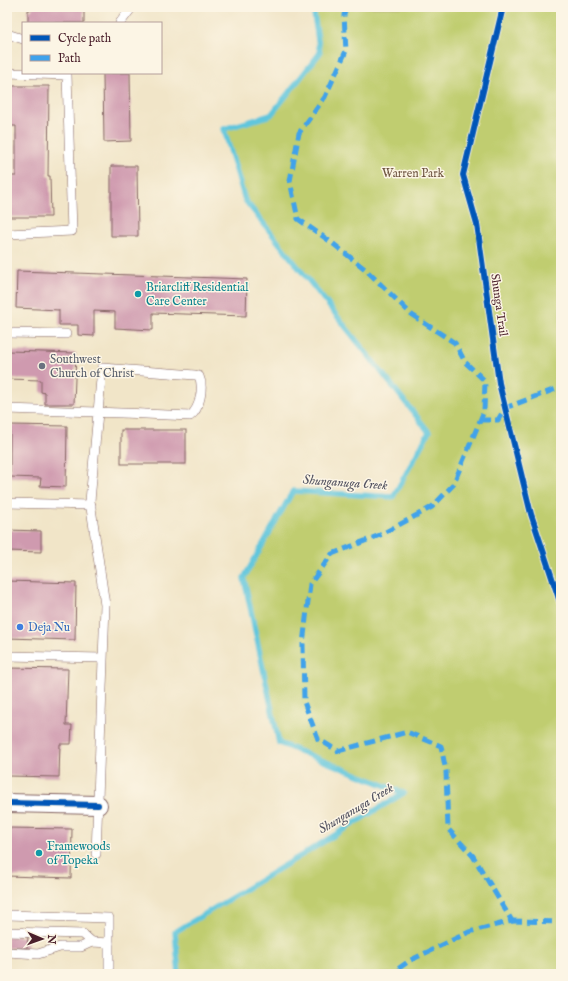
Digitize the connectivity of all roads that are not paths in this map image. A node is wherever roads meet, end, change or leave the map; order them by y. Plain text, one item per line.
1 (132, 7) edge
2 (121, 22) edge
3 (7, 34) edge
4 (22, 39) edge
5 (7, 73) edge
6 (22, 74) edge
7 (37, 74) edge
8 (7, 234) edge
9 (7, 333) edge
10 (66, 334) dead end
11 (7, 409) edge
12 (98, 413) junction
13 (7, 503) edge
14 (91, 505) junction
15 (7, 656) edge
16 (102, 658) junction
17 (7, 803) edge
18 (98, 805) junction
19 (96, 854) dead end
20 (7, 915) edge
21 (7, 932) edge
22 (92, 942) junction
23 (109, 943) junction
24 (7, 952) edge
25 (109, 974) edge

1 - 2 lane
3 - 4 lane
5 - 6 lane
7 - 8 lane
9 - 10 lane
11 - 12 lane
12 - 12 lane
12 - 14 lane
13 - 14 lane
14 - 16 lane
15 - 16 lane
16 - 18 lane
17 - 18 street
18 - 19 lane
20 - 23 lane
21 - 22 lane
22 - 23 lane
22 - 24 lane
23 - 25 lane

